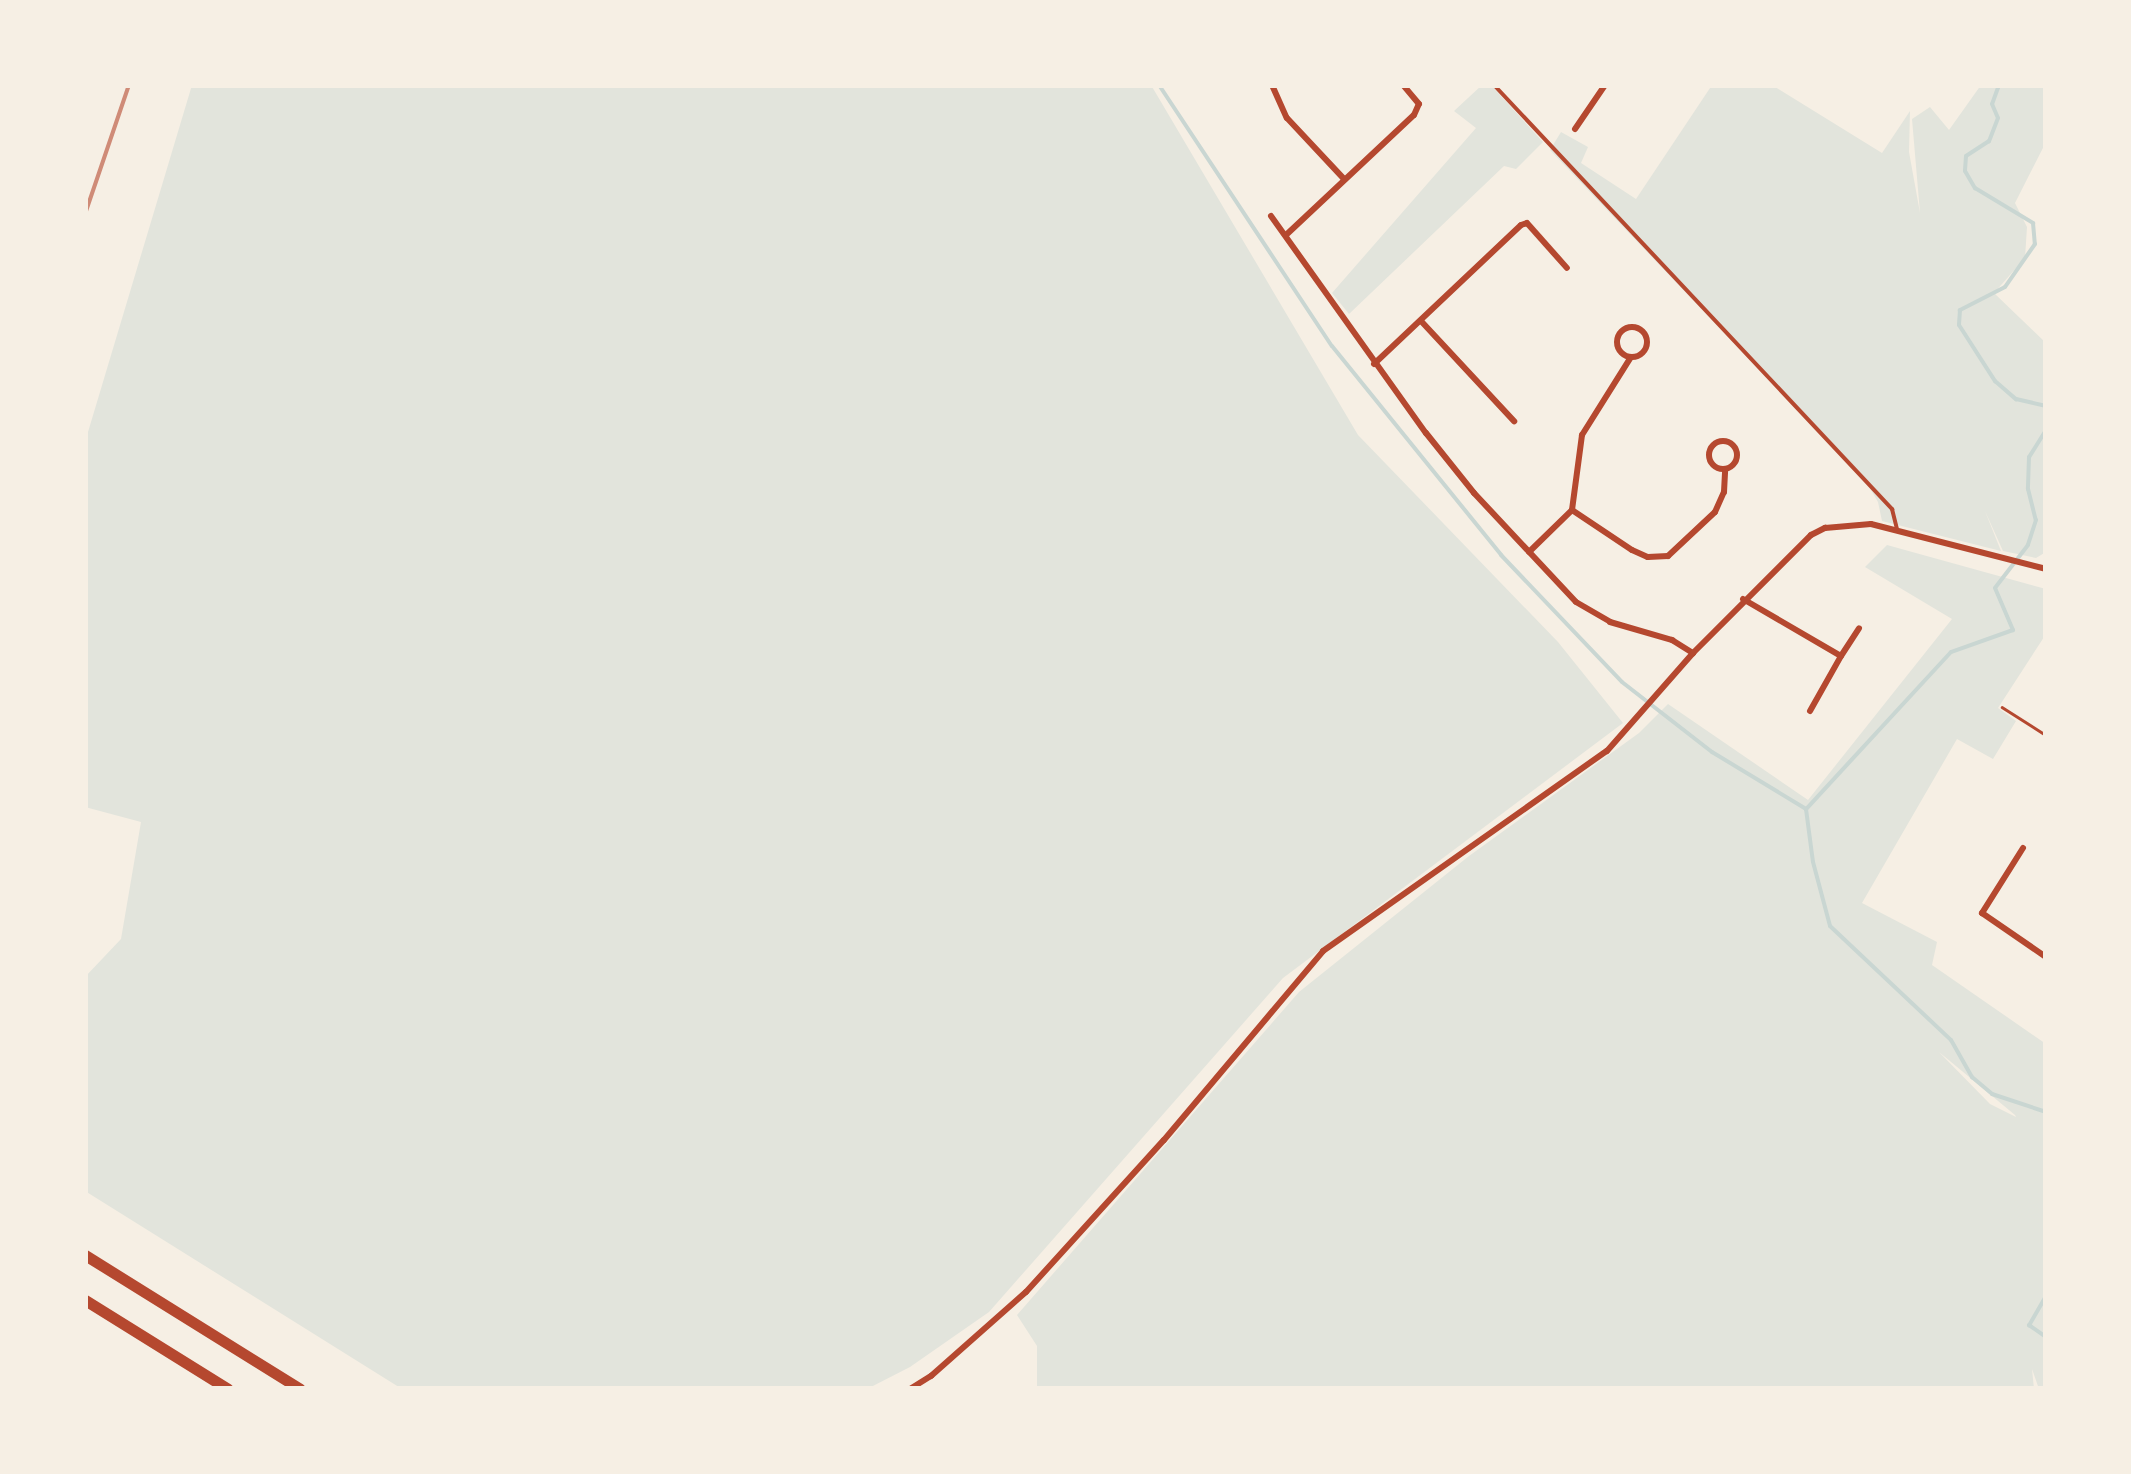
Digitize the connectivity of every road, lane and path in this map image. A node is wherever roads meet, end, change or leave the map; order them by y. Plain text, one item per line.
1 (1272, 85) edge
2 (1403, 85) edge
3 (1494, 85) edge
4 (1605, 85) edge
5 (1575, 129) dead end
6 (1344, 179) junction
7 (1271, 216) dead end
8 (1286, 235) junction
9 (1567, 268) dead end
10 (1421, 321) junction
11 (1630, 357) junction
12 (1374, 364) junction
13 (1514, 421) dead end
14 (1725, 470) junction
15 (1572, 510) junction
16 (1897, 529) junction
17 (1528, 552) junction
18 (2046, 569) edge
19 (1743, 599) junction
20 (1859, 628) dead end
21 (1692, 652) junction
22 (1841, 656) junction
23 (2002, 708) dead end
24 (1810, 711) dead end
25 (2046, 734) edge
26 (2023, 848) dead end
27 (2046, 957) edge
28 (85, 1256) edge
29 (85, 1300) edge
30 (228, 1389) edge
31 (300, 1389) edge
32 (910, 1389) edge

1 - 6 street
2 - 6 street
3 - 16 lane
4 - 5 street
6 - 8 street
7 - 8 street
8 - 12 street
9 - 10 street
10 - 12 street
10 - 13 street
11 - 11 street
11 - 15 street
12 - 17 street
14 - 14 street
14 - 15 street
15 - 17 street
16 - 18 street
16 - 19 street
17 - 21 street
19 - 21 street
19 - 22 street
20 - 22 street
21 - 32 street
22 - 24 street
23 - 25 path
26 - 27 street
28 - 31 highway
29 - 30 highway

